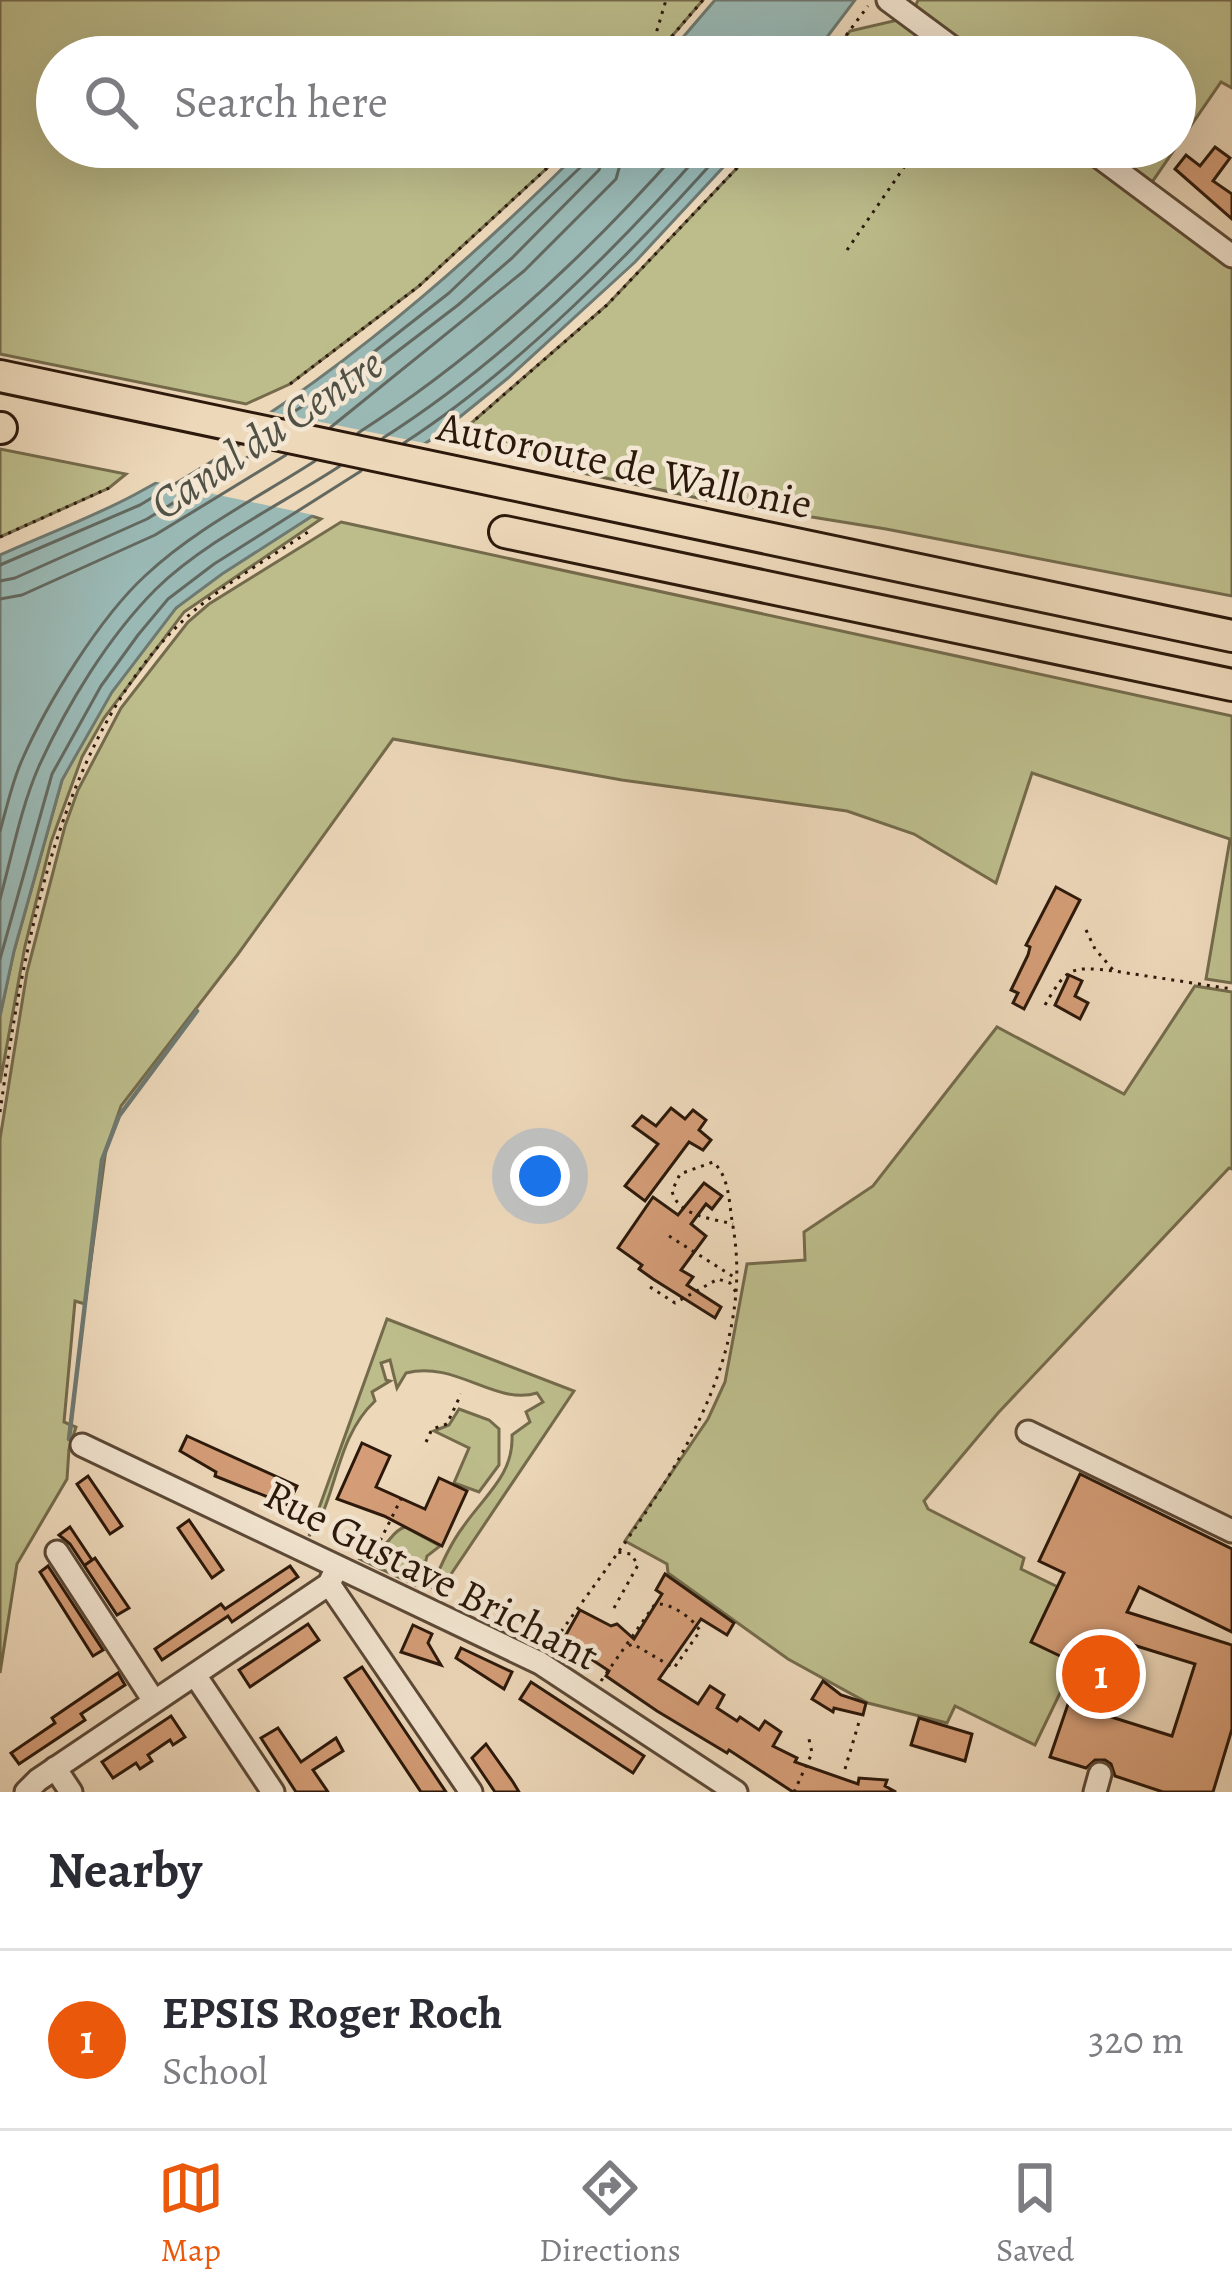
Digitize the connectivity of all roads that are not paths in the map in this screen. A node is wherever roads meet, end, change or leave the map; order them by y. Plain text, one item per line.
1 (888, 0) edge
2 (937, 36) edge
3 (1114, 168) edge
4 (1232, 256) edge
5 (0, 376) edge
6 (505, 532) dead end
7 (1044, 599) junction
8 (1232, 636) edge
9 (1130, 664) junction
10 (1232, 685) edge
11 (1232, 696) edge
12 (1028, 1432) dead end
13 (82, 1445) dead end
14 (1232, 1531) edge
15 (57, 1552) dead end
16 (338, 1574) junction
17 (195, 1675) junction
18 (154, 1701) junction
19 (55, 1768) junction
20 (26, 1792) edge
21 (71, 1792) edge
22 (273, 1792) edge
23 (471, 1792) edge
24 (736, 1792) edge

1 - 2 street
3 - 4 street
5 - 7 highway, Autoroute de Wallonie
6 - 9 highway
7 - 8 highway, Autoroute de Wallonie
7 - 9 highway
9 - 10 highway
9 - 11 highway
12 - 14 street
13 - 16 street, Rue Gustave Brichant
15 - 18 street
16 - 17 street
16 - 23 street
16 - 24 street, Rue Gustave Brichant
17 - 18 street
17 - 22 street
18 - 19 street
19 - 20 street
19 - 21 street

